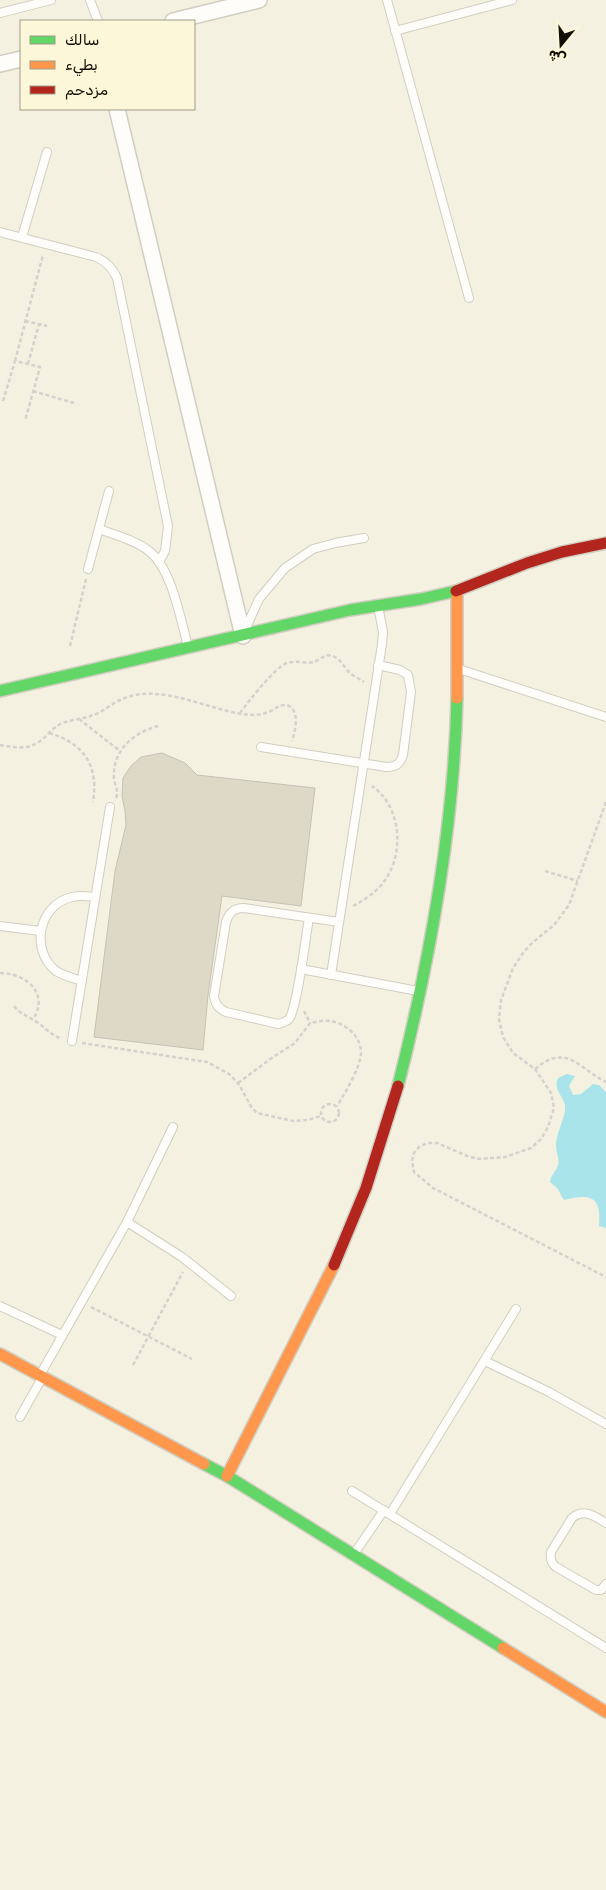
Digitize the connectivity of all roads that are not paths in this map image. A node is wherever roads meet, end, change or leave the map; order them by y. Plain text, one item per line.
1 (51, 0) edge
2 (90, 0) edge
3 (259, 0) edge
4 (387, 0) edge
5 (512, 0) edge
6 (0, 14) edge
7 (98, 20) edge
8 (177, 20) edge
9 (395, 31) junction
10 (20, 59) edge
11 (0, 64) edge
12 (117, 110) edge
13 (47, 152) dead end
14 (0, 232) edge
15 (22, 237) junction
16 (469, 298) dead end
17 (109, 491) dead end
18 (99, 529) junction
19 (364, 538) dead end
20 (606, 543) edge
21 (159, 562) junction
22 (88, 570) road end
23 (457, 592) junction
24 (378, 605) junction
25 (243, 636) junction
26 (188, 648) junction
27 (378, 665) junction
28 (457, 668) junction
29 (0, 691) edge
30 (606, 717) edge
31 (262, 747) dead end
32 (363, 764) junction
33 (110, 807) road end
34 (95, 897) junction
35 (309, 918) junction
36 (340, 918) junction
37 (0, 926) edge
38 (40, 931) junction
39 (301, 969) junction
40 (331, 975) junction
41 (82, 980) junction
42 (420, 991) junction
43 (72, 1041) road end
44 (173, 1127) dead end
45 (127, 1222) junction
46 (231, 1296) dead end
47 (0, 1306) edge
48 (516, 1309) dead end
49 (62, 1335) junction
50 (0, 1354) edge
51 (484, 1361) junction
52 (41, 1375) junction
53 (20, 1417) dead end
54 (606, 1424) edge
55 (227, 1476) junction
56 (352, 1491) dead end
57 (387, 1512) junction
58 (606, 1523) edge
59 (353, 1555) junction
60 (604, 1589) edge
61 (606, 1648) edge
62 (606, 1712) edge

1 - 6 lane
2 - 7 lane
3 - 8 street
4 - 9 lane
5 - 9 lane
9 - 16 lane
10 - 11 street
12 - 25 street
13 - 15 lane
14 - 15 lane
15 - 21 lane
17 - 18 lane
18 - 21 lane
18 - 22 lane
19 - 25 lane
20 - 23 street
21 - 26 lane
23 - 24 street
23 - 28 street
24 - 25 street
24 - 27 lane
25 - 26 street
26 - 29 street
27 - 32 lane
27 - 32 lane
28 - 30 lane
28 - 42 street
31 - 32 lane
32 - 36 lane
33 - 34 lane
34 - 38 lane
34 - 41 lane
35 - 36 lane
35 - 39 lane
35 - 39 lane
36 - 40 lane
37 - 38 lane
38 - 41 lane
39 - 40 lane
40 - 42 lane
41 - 43 lane
42 - 55 street
44 - 45 lane
45 - 46 lane
45 - 49 lane
47 - 49 lane
48 - 51 lane
49 - 52 lane
50 - 52 street
51 - 54 lane
51 - 57 lane
52 - 53 lane
52 - 55 street
55 - 59 street
56 - 57 lane
57 - 59 lane
57 - 61 lane
58 - 60 lane
59 - 62 street

